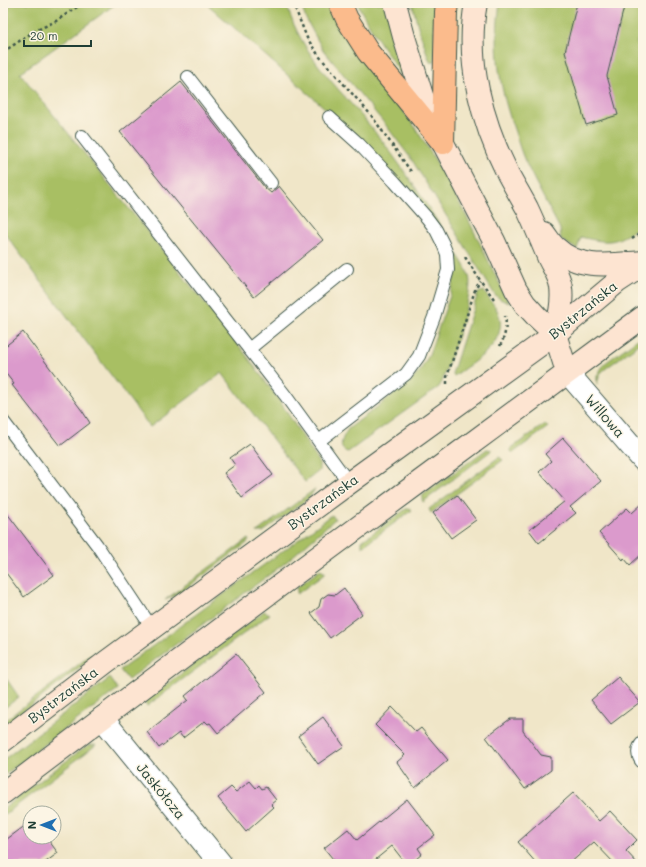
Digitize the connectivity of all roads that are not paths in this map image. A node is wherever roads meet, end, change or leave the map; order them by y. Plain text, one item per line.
1 (340, 3) edge
2 (395, 3) edge
3 (447, 3) edge
4 (476, 3) edge
5 (188, 77) dead end
6 (329, 118) dead end
7 (82, 136) dead end
8 (443, 143) junction
9 (271, 183) dead end
10 (527, 208) junction
11 (643, 263) edge
12 (347, 269) dead end
13 (643, 317) edge
14 (555, 334) junction
15 (249, 349) junction
16 (567, 372) junction
17 (3, 421) edge
18 (319, 441) junction
19 (643, 460) edge
20 (349, 484) junction
21 (152, 628) junction
22 (102, 718) junction
23 (3, 741) edge
24 (643, 742) edge
25 (643, 763) edge
26 (3, 793) edge
27 (221, 864) edge

1 - 8 highway
2 - 8 main road
3 - 8 highway
4 - 10 main road
5 - 9 lane
6 - 18 lane
7 - 15 lane
8 - 14 main road
10 - 11 main road
10 - 14 main road
11 - 14 main road, Bystrzańska
12 - 15 lane
13 - 16 main road
14 - 16 main road
14 - 20 main road, Bystrzańska
15 - 18 lane
16 - 19 street, Willowa
16 - 22 main road
17 - 21 lane
18 - 20 lane
20 - 21 main road, Bystrzańska
21 - 23 main road, Bystrzańska
22 - 26 main road
22 - 27 street, Jaskółcza
24 - 25 lane

